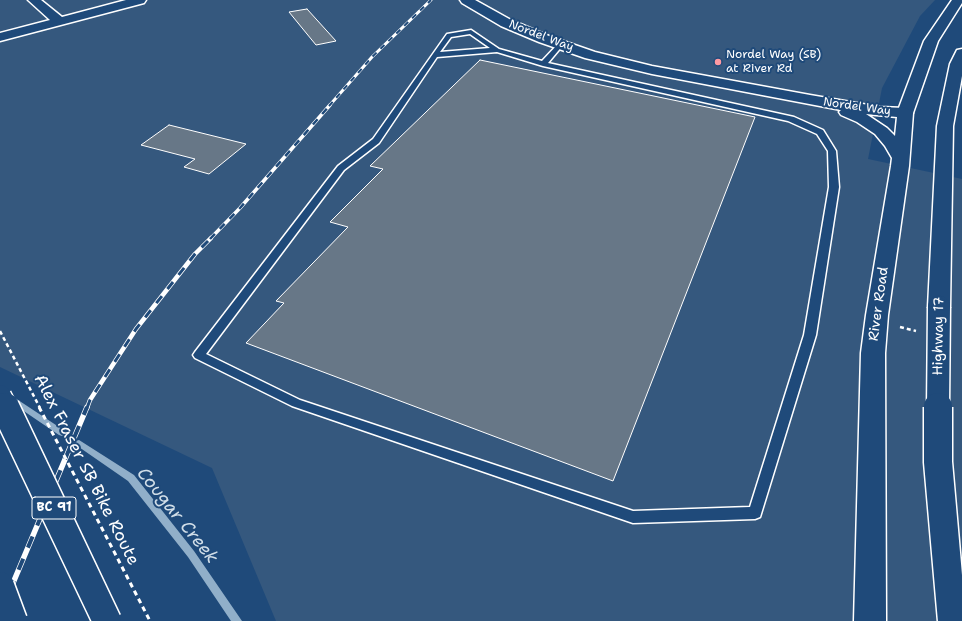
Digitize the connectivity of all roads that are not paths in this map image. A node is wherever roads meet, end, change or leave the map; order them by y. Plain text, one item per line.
1 (34, 0) edge
2 (140, 0) edge
3 (466, 0) edge
4 (958, 0) edge
5 (492, 6) edge
6 (60, 22) junction
7 (551, 28) dead end
8 (0, 38) edge
9 (562, 39) junction
10 (589, 42) dead end
11 (619, 49) dead end
12 (497, 50) junction
13 (962, 53) edge
14 (435, 55) junction
15 (543, 64) junction
16 (810, 100) junction
17 (905, 113) junction
18 (901, 158) junction
19 (0, 396) edge
20 (0, 586) edge
21 (13, 621) edge
22 (107, 621) edge
23 (870, 621) edge
24 (952, 621) edge

1 - 6 main road
2 - 6 main road
3 - 5 main road, Nordel Way
4 - 17 main road, River Road
5 - 9 main road, Nordel Way
5 - 10 main road
6 - 8 main road
7 - 9 main road, Nordel Way
9 - 15 lane
9 - 16 main road, Nordel Way
11 - 17 main road, Nordel Way
12 - 14 lane
12 - 14 lane
12 - 15 lane
13 - 24 main road, Highway 17, bridge
14 - 15 lane
16 - 17 main road, Nordel Way
16 - 18 main road
17 - 18 main road, River Road
18 - 23 main road, River Road
19 - 22 main road, BC 91, bridge
20 - 21 main road, bridge

